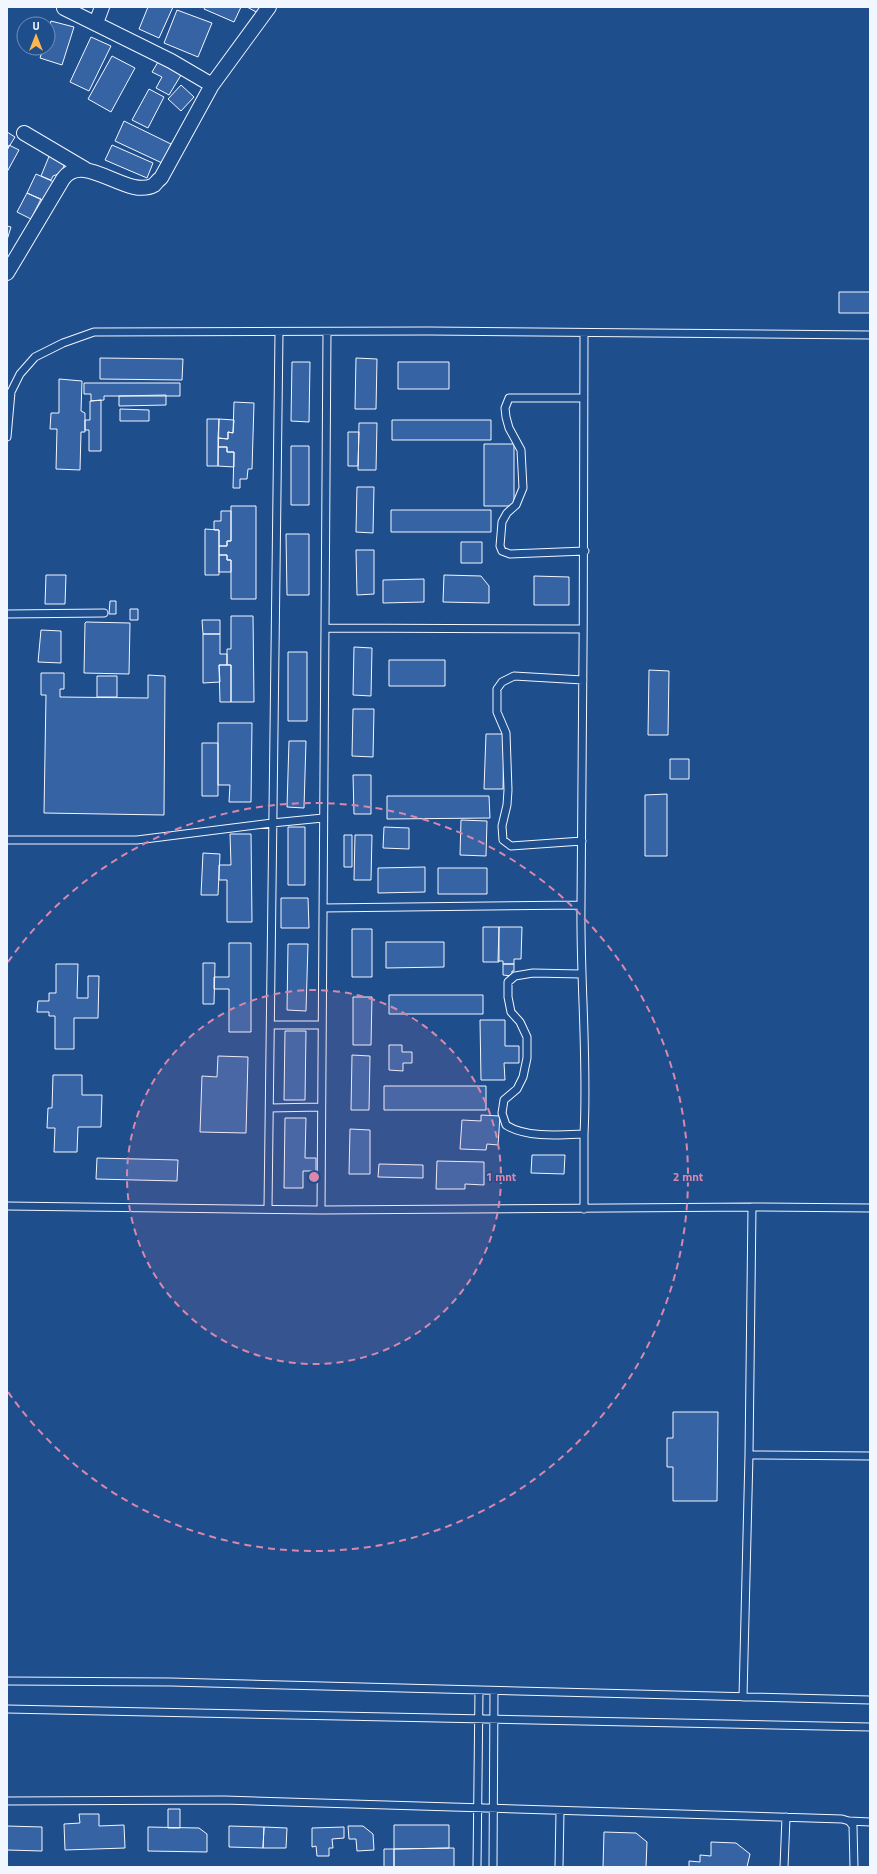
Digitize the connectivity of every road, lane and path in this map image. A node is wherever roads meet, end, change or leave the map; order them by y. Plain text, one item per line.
1 (102, 7) edge
2 (269, 7) edge
3 (64, 8) dead end
4 (96, 24) junction
5 (212, 85) junction
6 (24, 134) dead end
7 (85, 169) junction
8 (7, 273) edge
9 (327, 332) junction
10 (279, 333) junction
11 (584, 334) junction
12 (870, 335) edge
13 (584, 398) junction
14 (7, 437) edge
15 (585, 551) junction
16 (7, 614) edge
17 (104, 614) dead end
18 (326, 628) junction
19 (583, 629) junction
20 (583, 680) junction
21 (323, 818) junction
22 (272, 823) junction
23 (7, 840) edge
24 (582, 841) junction
25 (581, 905) junction
26 (323, 908) junction
27 (581, 974) junction
28 (271, 1025) junction
29 (321, 1025) junction
30 (320, 1107) junction
31 (270, 1108) junction
32 (584, 1134) junction
33 (7, 1206) edge
34 (752, 1207) junction
35 (268, 1208) junction
36 (870, 1208) edge
37 (584, 1209) junction
38 (321, 1210) junction
39 (749, 1455) junction
40 (870, 1456) edge
41 (7, 1681) edge
42 (479, 1690) junction
43 (494, 1691) junction
44 (743, 1697) junction
45 (870, 1700) edge
46 (7, 1709) edge
47 (479, 1719) junction
48 (494, 1719) junction
49 (870, 1727) edge
50 (7, 1801) edge
51 (478, 1808) junction
52 (494, 1810) junction
53 (560, 1811) junction
54 (786, 1818) junction
55 (849, 1821) junction
56 (870, 1822) edge
57 (477, 1867) edge
58 (493, 1867) edge
59 (559, 1867) edge
60 (784, 1867) edge
61 (854, 1867) edge

1 - 4 street
2 - 5 street
3 - 4 street
4 - 5 street
5 - 7 street
6 - 7 street
7 - 8 street
9 - 10 lane
9 - 11 lane
9 - 18 lane
10 - 14 lane
10 - 22 lane
11 - 12 lane
11 - 13 lane
13 - 15 lane
13 - 15 lane
15 - 19 lane
16 - 17 lane
18 - 19 lane
18 - 21 lane
19 - 20 lane
20 - 24 lane
20 - 24 lane
21 - 22 lane
21 - 26 lane
22 - 23 lane
22 - 28 lane
24 - 25 lane
25 - 26 lane
25 - 27 lane
26 - 29 lane
27 - 32 lane
27 - 32 lane
28 - 29 lane
28 - 31 lane
29 - 30 lane
30 - 31 lane
30 - 38 lane
31 - 35 lane
32 - 37 lane
33 - 35 lane
34 - 36 lane
34 - 37 lane
34 - 39 lane
35 - 38 lane
37 - 38 lane
39 - 40 lane
39 - 44 lane
41 - 42 lane
42 - 43 lane
42 - 47 lane
43 - 44 lane
43 - 48 lane
44 - 45 lane
46 - 47 lane
47 - 48 lane
47 - 51 lane
48 - 49 lane
48 - 52 lane
50 - 51 lane
51 - 52 lane
51 - 57 lane
52 - 53 lane
52 - 58 lane
53 - 54 lane
53 - 59 lane
54 - 55 lane
54 - 60 lane
55 - 56 lane
55 - 61 lane

